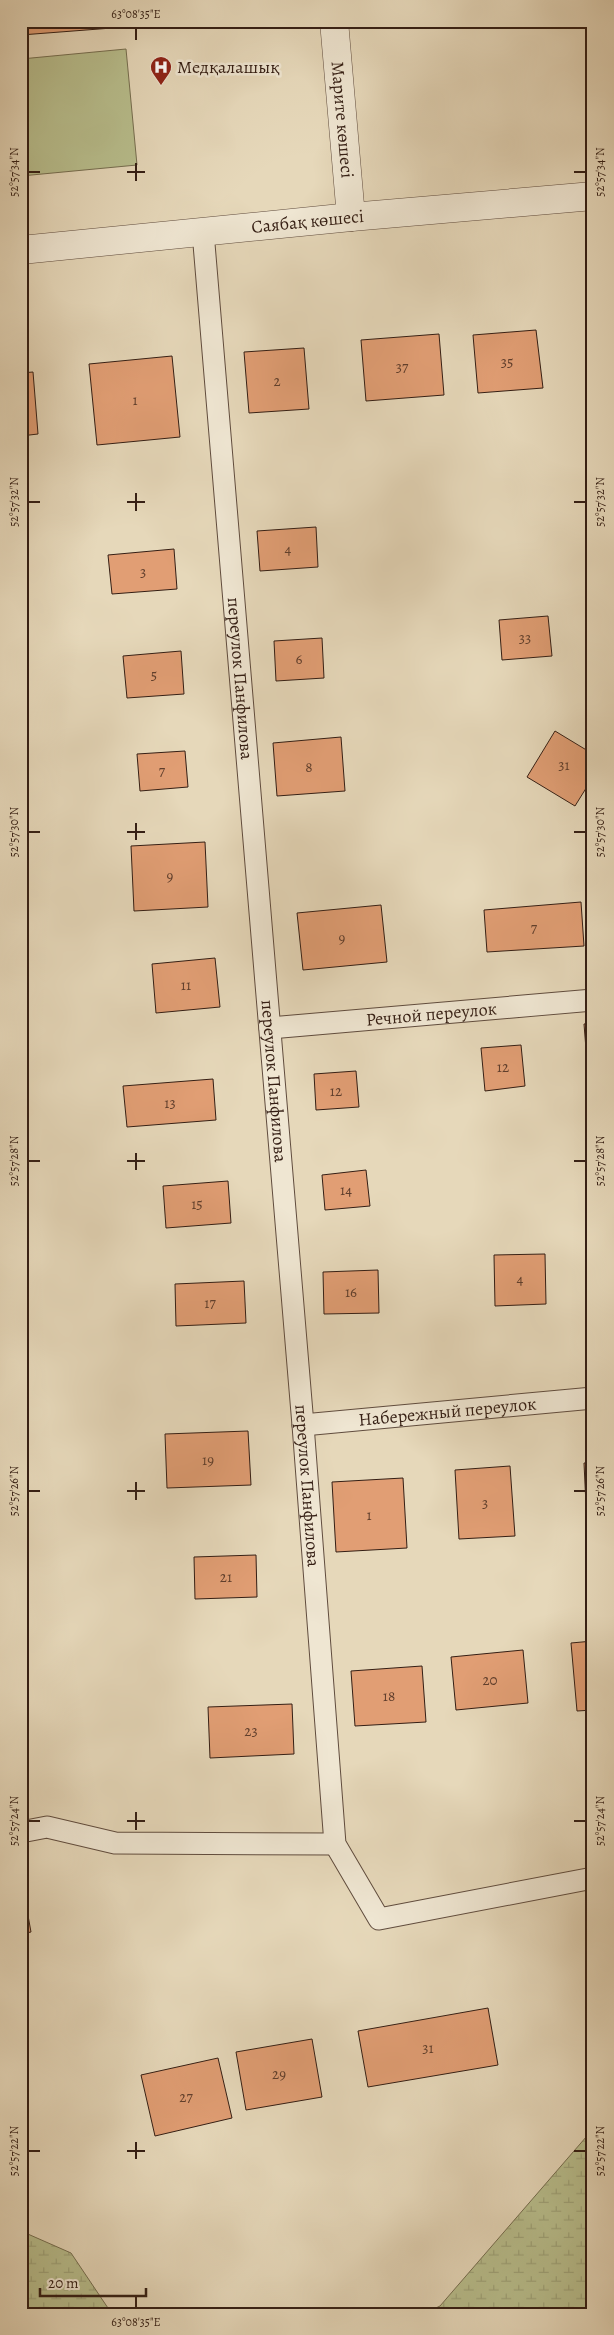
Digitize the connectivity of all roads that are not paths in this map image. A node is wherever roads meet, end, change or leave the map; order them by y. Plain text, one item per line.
1 (334, 21) edge
2 (593, 196) edge
3 (351, 217) junction
4 (203, 232) junction
5 (21, 250) edge
6 (593, 1000) edge
7 (270, 1028) junction
8 (593, 1398) edge
9 (303, 1425) junction
10 (21, 1832) edge
11 (335, 1844) junction
12 (593, 1878) edge

1 - 3 street, Марите көшесі
2 - 3 street, Саябақ көшесі
3 - 4 street, Саябақ көшесі
4 - 5 street, Саябақ көшесі
4 - 7 lane, переулок Панфилова
6 - 7 lane, Речной переулок
7 - 9 lane, переулок Панфилова
8 - 9 lane, Набережный переулок
9 - 11 lane, переулок Панфилова
10 - 11 lane
11 - 12 lane, переулок Панфилова

